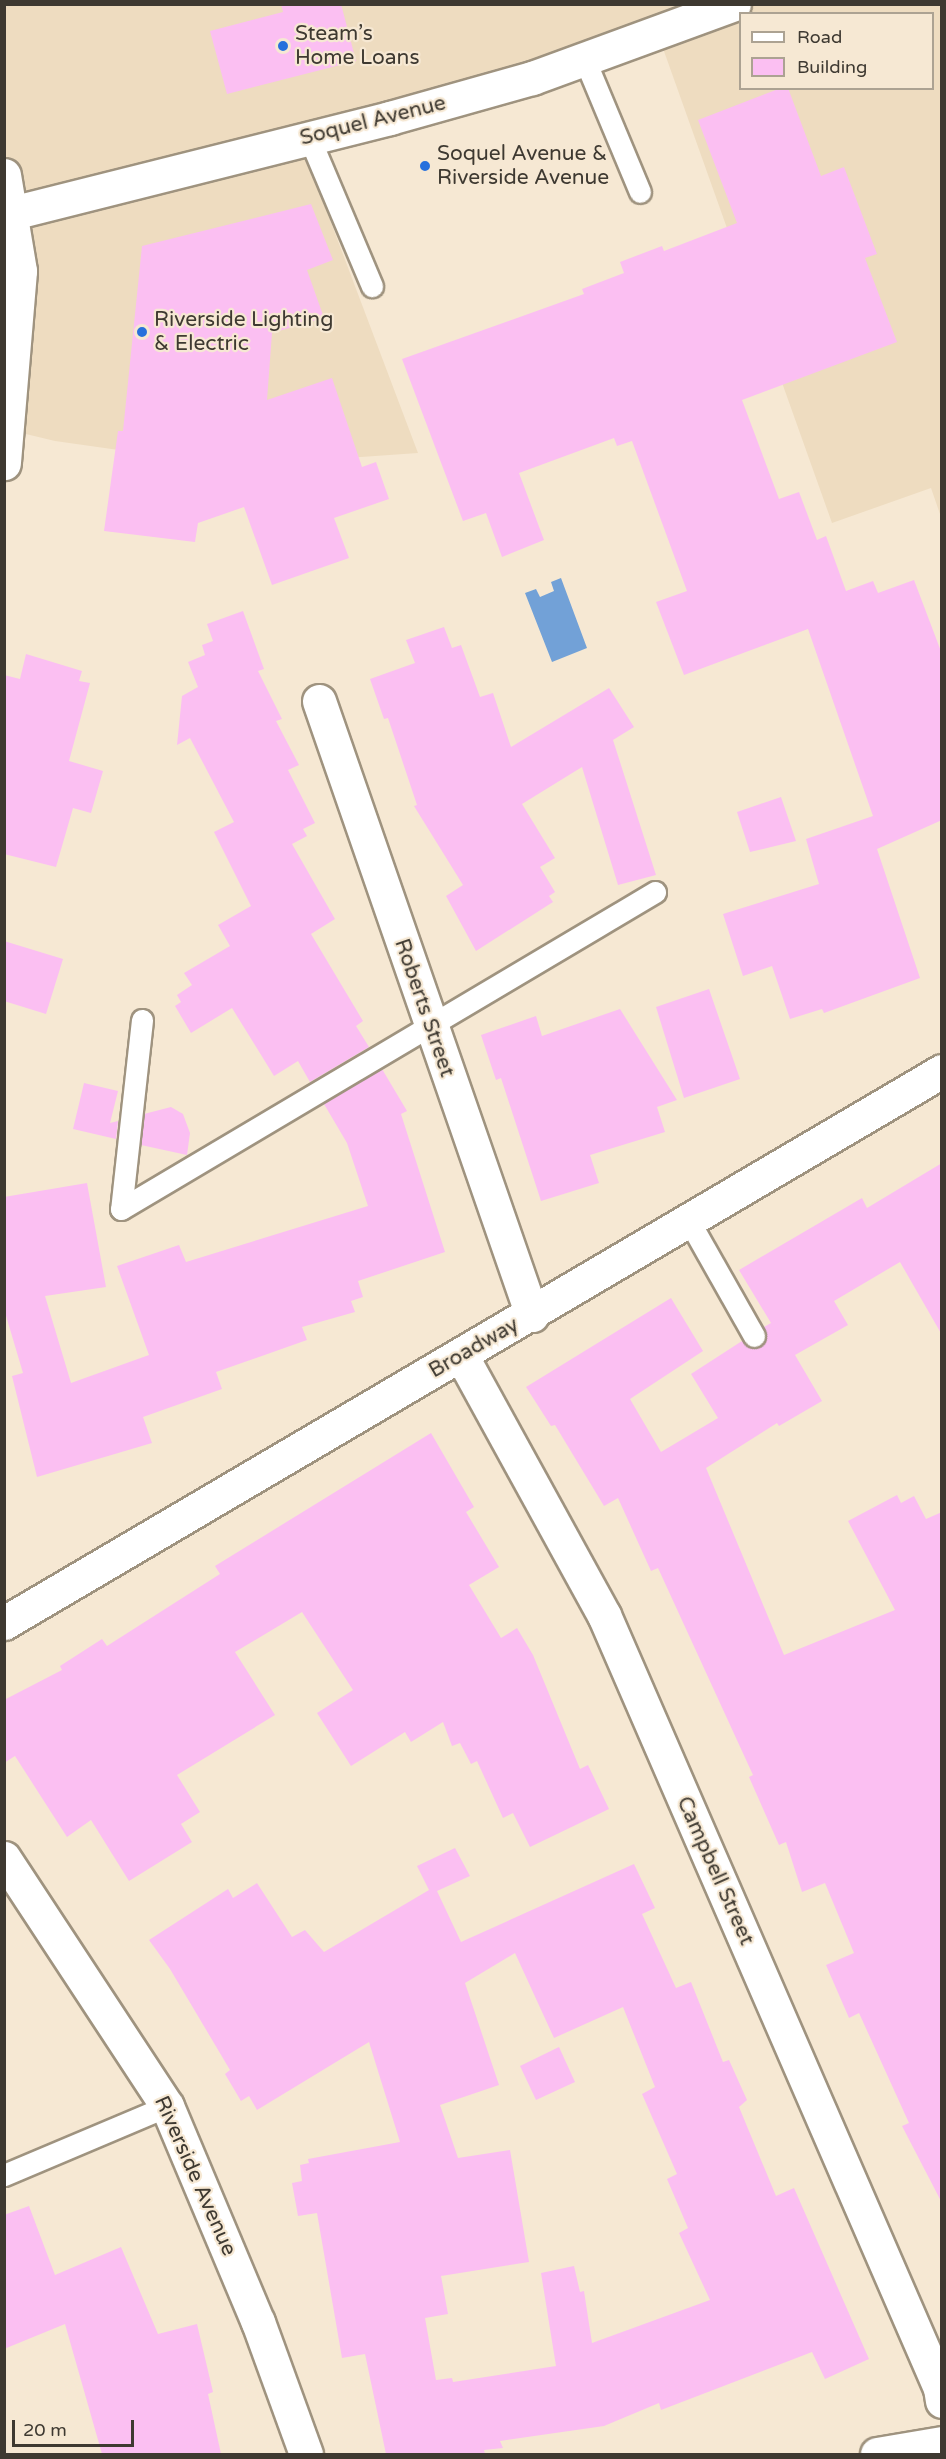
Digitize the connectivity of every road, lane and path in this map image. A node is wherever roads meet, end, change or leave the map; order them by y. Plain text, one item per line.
1 (734, 4) edge
2 (584, 58) junction
3 (309, 137) junction
4 (4, 175) edge
5 (640, 192) dead end
6 (8, 215) edge
7 (372, 286) dead end
8 (6, 451) edge
9 (319, 701) dead end
10 (655, 892) dead end
11 (142, 1020) dead end
12 (431, 1028) junction
13 (942, 1071) edge
14 (688, 1221) junction
15 (532, 1315) junction
16 (754, 1336) dead end
17 (461, 1355) junction
18 (4, 1623) edge
19 (4, 1858) edge
20 (167, 2106) junction
21 (4, 2175) edge
22 (942, 2401) edge
23 (942, 2443) edge
24 (306, 2454) edge
25 (878, 2454) edge

1 - 2 street, Soquel Avenue
2 - 3 street, Soquel Avenue
2 - 5 lane
3 - 6 street, Soquel Avenue
3 - 7 lane
4 - 6 street
6 - 8 street
9 - 12 street, Roberts Street
10 - 12 lane
11 - 12 lane
12 - 15 street, Roberts Street
13 - 14 street, Broadway
14 - 15 street, Broadway
14 - 16 lane
15 - 17 street, Broadway
17 - 18 street, Broadway
17 - 22 street, Campbell Street
19 - 20 street, Riverside Avenue
20 - 21 lane
20 - 24 street, Riverside Avenue
23 - 25 street

